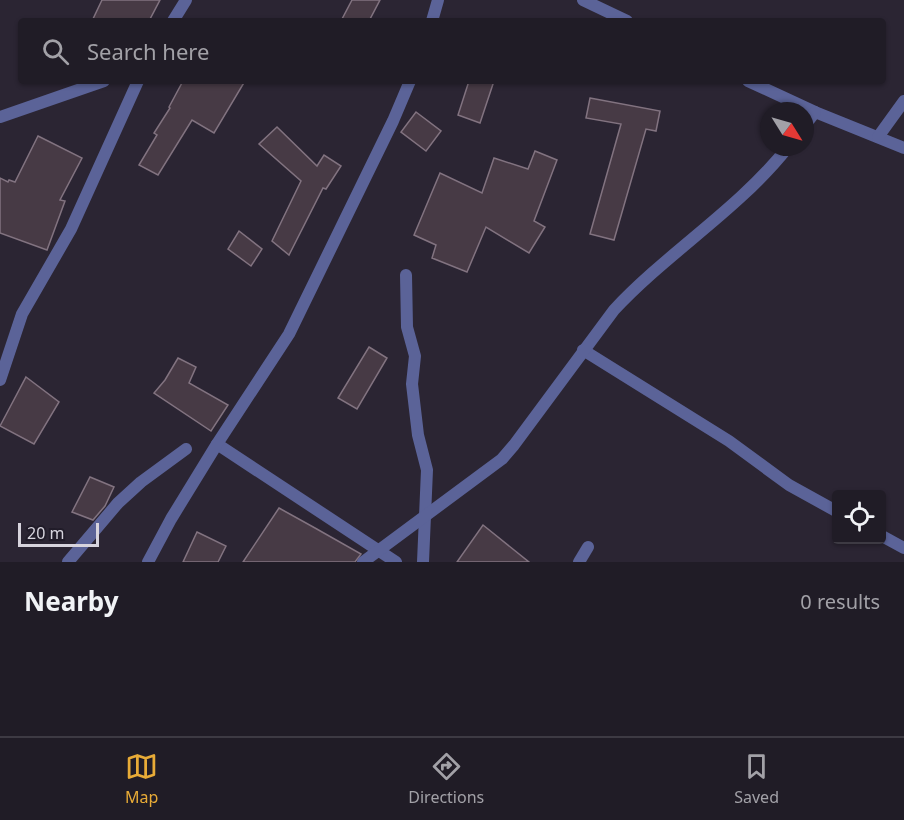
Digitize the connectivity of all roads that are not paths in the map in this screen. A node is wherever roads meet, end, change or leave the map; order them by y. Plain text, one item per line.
1 (186, 0) edge
2 (438, 0) edge
3 (583, 0) edge
4 (174, 18) edge
5 (433, 18) edge
6 (621, 18) edge
7 (95, 84) edge
8 (137, 84) edge
9 (409, 84) edge
10 (754, 84) edge
11 (904, 101) edge
12 (815, 112) joint
13 (0, 117) edge
14 (878, 137) junction
15 (904, 148) edge
16 (780, 156) edge
17 (406, 274) dead end
18 (583, 350) junction
19 (0, 380) edge
20 (217, 444) junction
21 (186, 449) dead end
22 (832, 508) edge
23 (425, 516) junction
24 (886, 538) edge
25 (588, 547) dead end
26 (904, 548) edge
27 (380, 550) junction
28 (68, 562) edge
29 (148, 562) edge
30 (363, 562) edge
31 (396, 562) edge
32 (423, 562) edge
33 (579, 562) edge

1 - 4 street
2 - 5 street
3 - 6 street
7 - 13 street
8 - 19 street
9 - 20 street
10 - 12 street
11 - 14 street
12 - 14 street
14 - 15 street
16 - 18 street
17 - 23 street
18 - 22 street
18 - 23 street
20 - 27 street
20 - 29 street
21 - 28 street
23 - 27 street
23 - 32 street
24 - 26 street
25 - 33 street
27 - 30 street
27 - 31 street

